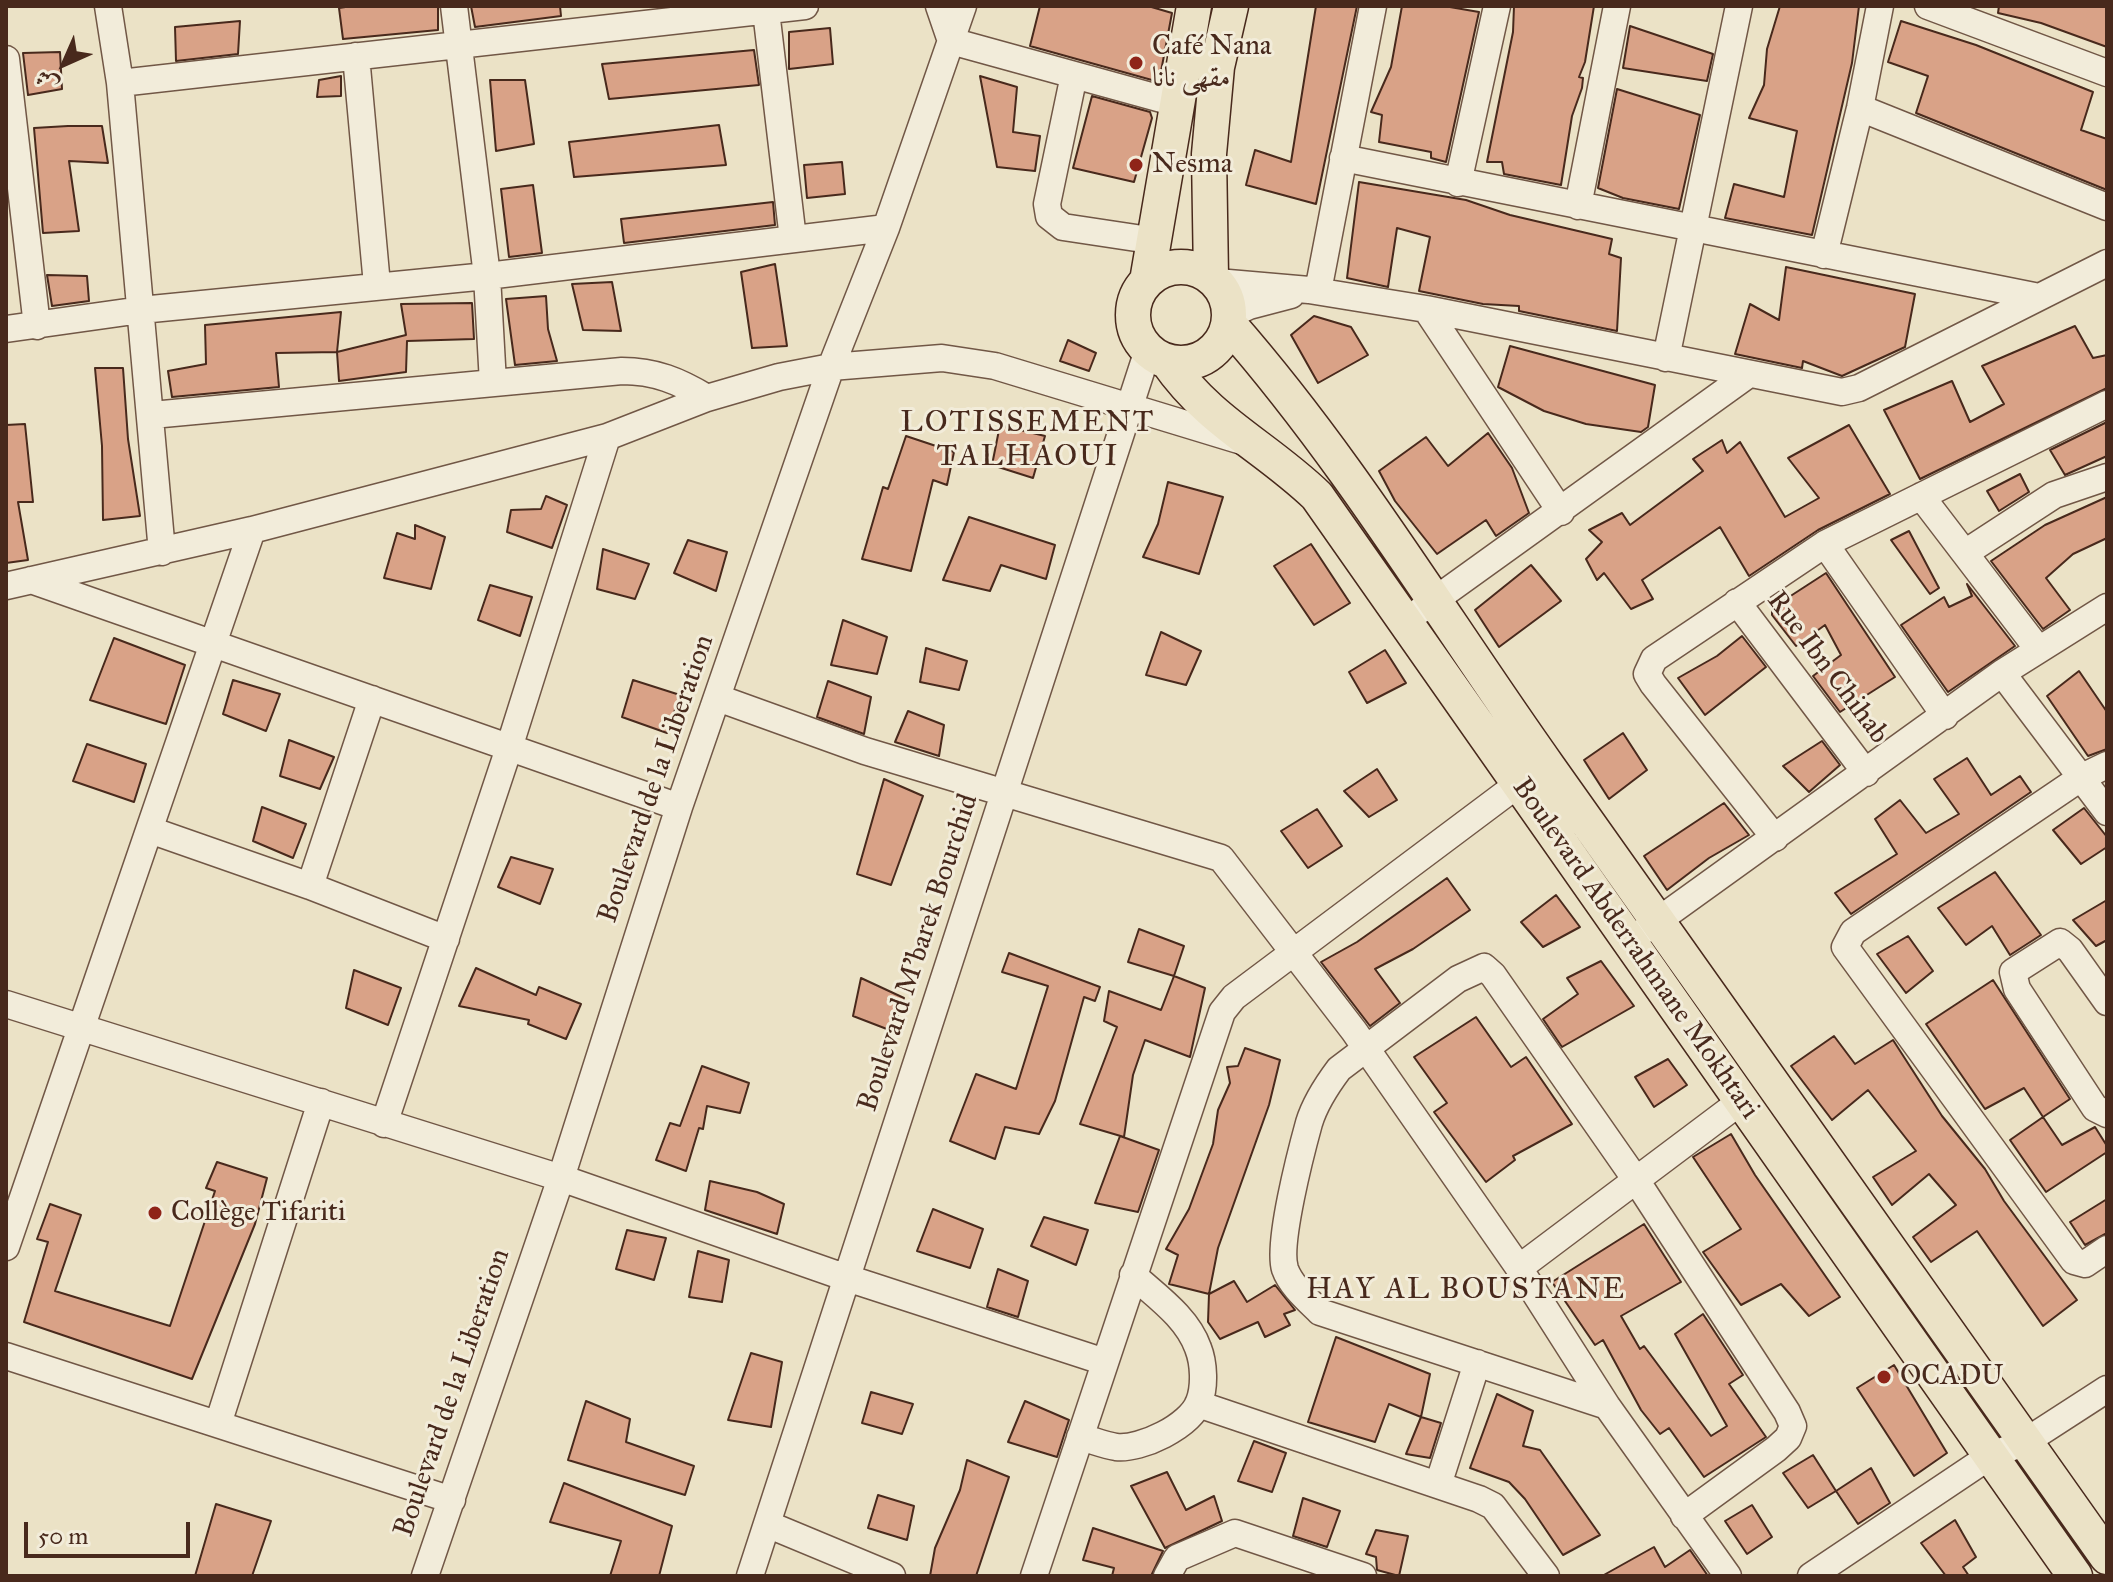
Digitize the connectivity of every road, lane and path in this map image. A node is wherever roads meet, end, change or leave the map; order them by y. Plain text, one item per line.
1 (108, 6) edge
2 (454, 6) edge
3 (805, 6) edge
4 (939, 6) edge
5 (963, 6) edge
6 (1194, 6) edge
7 (1231, 6) edge
8 (1373, 6) edge
9 (1497, 6) edge
10 (1617, 6) edge
11 (1739, 6) edge
12 (1880, 6) edge
13 (1928, 6) edge
14 (766, 11) junction
15 (951, 41) junction
16 (457, 42) junction
17 (356, 56) junction
18 (6, 59) edge
19 (1183, 62) junction
20 (1217, 67) junction
21 (2107, 73) edge
22 (1074, 75) junction
23 (120, 83) junction
24 (1176, 103) junction
25 (9, 104) edge
26 (1860, 108) junction
27 (1343, 158) junction
28 (1458, 183) junction
29 (1578, 206) junction
30 (2107, 207) edge
31 (15, 214) edge
32 (886, 228) junction
33 (1692, 229) junction
34 (793, 239) junction
35 (1156, 241) junction
36 (1824, 255) junction
37 (2107, 263) edge
38 (487, 276) junction
39 (1214, 280) junction
40 (1147, 281) junction
41 (377, 285) junction
42 (1314, 290) junction
43 (2039, 297) junction
44 (1426, 309) junction
45 (141, 310) junction
46 (1229, 320) junction
47 (37, 326) junction
48 (6, 329) edge
49 (1157, 355) junction
50 (1666, 358) junction
51 (831, 367) junction
52 (1749, 374) junction
53 (493, 383) junction
54 (707, 398) junction
55 (2107, 404) edge
56 (1128, 408) junction
57 (152, 415) junction
58 (607, 437) junction
59 (1247, 443) junction
60 (2107, 477) edge
61 (1921, 496) junction
62 (1561, 512) junction
63 (252, 530) junction
64 (1825, 544) junction
65 (162, 552) junction
66 (1965, 553) junction
67 (13, 587) edge
68 (1437, 599) junction
69 (1737, 602) junction
70 (2107, 607) edge
71 (1405, 621) junction
72 (214, 646) junction
73 (2038, 649) junction
74 (2002, 673) junction
75 (718, 698) junction
76 (372, 699) junction
77 (1945, 716) junction
78 (509, 748) junction
79 (2107, 765) edge
80 (1533, 773) junction
81 (1866, 773) junction
82 (2082, 777) junction
83 (1006, 792) junction
84 (679, 807) junction
85 (2107, 812) edge
86 (150, 830) junction
87 (1775, 838) junction
88 (310, 886) junction
89 (1658, 921) junction
90 (446, 939) junction
91 (1629, 940) junction
92 (1296, 952) junction
93 (2107, 1002) edge
94 (6, 1004) edge
95 (81, 1027) junction
96 (1366, 1051) junction
97 (321, 1102) junction
98 (1740, 1102) junction
99 (2107, 1114) edge
100 (384, 1124) junction
101 (561, 1178) junction
102 (1636, 1180) junction
103 (6, 1247) edge
104 (2107, 1249) edge
105 (1519, 1268) junction
106 (1133, 1275) junction
107 (847, 1278) junction
108 (6, 1356) edge
109 (1105, 1362) junction
110 (1477, 1363) junction
111 (2107, 1389) edge
112 (1198, 1404) junction
113 (1607, 1406) junction
114 (218, 1424) junction
115 (1080, 1437) junction
116 (2025, 1442) junction
117 (1990, 1456) junction
118 (1438, 1485) junction
119 (452, 1500) junction
120 (1684, 1516) junction
121 (767, 1524) junction
122 (2107, 1557) edge
123 (425, 1576) edge
124 (750, 1576) edge
125 (892, 1576) edge
126 (1034, 1576) edge
127 (1167, 1576) edge
128 (1363, 1576) edge
129 (1546, 1576) edge
130 (1728, 1576) edge
131 (1811, 1576) edge
132 (2075, 1576) edge

1 - 23 street
2 - 16 street
3 - 14 street
4 - 15 street
5 - 15 street, Boulevard de la Liberation
6 - 19 main road
7 - 20 main road
8 - 27 street
9 - 28 street
10 - 29 street
11 - 33 street
12 - 26 street
13 - 21 street
14 - 16 street
14 - 34 street
15 - 22 street
15 - 32 street, Boulevard de la Liberation
16 - 17 street
16 - 38 street
17 - 23 street
17 - 41 street
18 - 25 street
19 - 20 main road
19 - 24 main road
20 - 39 main road
22 - 24 street
22 - 35 street
23 - 45 street
24 - 35 main road
25 - 31 street
26 - 30 street
26 - 36 street
27 - 28 street
27 - 42 street
28 - 29 street
29 - 33 street
31 - 47 street
32 - 34 street
32 - 51 street, Boulevard de la Liberation
33 - 36 street
33 - 50 street
34 - 38 street
35 - 40 main road
36 - 43 street
37 - 43 street
38 - 41 street
38 - 53 street
39 - 40 main road
39 - 42 street
39 - 46 main road
40 - 49 main road
41 - 45 street
42 - 44 street
42 - 46 street
43 - 52 street
44 - 50 street
44 - 62 street
45 - 47 street
45 - 57 street
46 - 49 main road
46 - 68 main road, Boulevard Abderrahmane Mokhtari
47 - 48 street
49 - 56 street, Boulevard M'barek Bourchid
49 - 59 main road
50 - 52 street
51 - 54 street, Boulevard Abderrahmane Mokhtari
51 - 56 street, Boulevard Abderrahmane Mokhtari
51 - 75 street, Boulevard de la Liberation
52 - 62 street
53 - 54 street
53 - 57 street
54 - 58 street, Boulevard Abderrahmane Mokhtari
55 - 61 street
56 - 59 street, Boulevard Abderrahmane Mokhtari
56 - 83 street, Boulevard M'barek Bourchid
57 - 65 street
58 - 63 street, Boulevard Abderrahmane Mokhtari
58 - 78 street
59 - 71 main road, Boulevard Abderrahmane Mokhtari
60 - 66 street
61 - 64 street
61 - 66 street
62 - 68 street
63 - 65 street, Boulevard Abderrahmane Mokhtari
63 - 72 street
64 - 69 street
64 - 77 street
65 - 67 street, Boulevard Abderrahmane Mokhtari
66 - 73 street
67 - 72 street
68 - 71 street
68 - 80 main road, Boulevard Abderrahmane Mokhtari
69 - 81 street, Rue Ibn Chihab
69 - 87 street
70 - 73 street
71 - 80 main road, Boulevard Abderrahmane Mokhtari
72 - 76 street
72 - 86 street
73 - 74 street
74 - 77 street
74 - 82 street
75 - 83 street
75 - 84 street, Boulevard de la Liberation
76 - 78 street
76 - 88 street
77 - 81 street
78 - 84 street
78 - 90 street
79 - 82 street
80 - 89 main road, Boulevard Abderrahmane Mokhtari
80 - 91 main road, Boulevard Abderrahmane Mokhtari
80 - 92 street
81 - 87 street
82 - 85 street
82 - 104 street
83 - 92 street
83 - 107 street, Boulevard M'barek Bourchid
84 - 101 street, Boulevard de la Liberation
86 - 88 street
86 - 95 street
87 - 89 street
88 - 90 street
89 - 91 street
89 - 116 main road, Boulevard Abderrahmane Mokhtari
90 - 100 street
91 - 98 main road, Boulevard Abderrahmane Mokhtari
92 - 96 street
92 - 106 street
93 - 99 street
94 - 95 street
95 - 97 street
95 - 103 street
96 - 102 street
96 - 105 street
96 - 110 street
97 - 100 street
97 - 114 street
98 - 102 street
98 - 117 main road, Boulevard Abderrahmane Mokhtari
100 - 101 street
101 - 107 street
101 - 119 street, Boulevard de la Liberation
102 - 105 street
102 - 120 street
105 - 113 street
106 - 109 street
106 - 112 street
107 - 109 street
107 - 121 street, Boulevard M'barek Bourchid
108 - 114 street
109 - 115 street
110 - 113 street
110 - 118 street
111 - 116 street
112 - 115 street
112 - 118 street
113 - 120 street
114 - 119 street
115 - 126 street
116 - 117 street
116 - 122 main road, Boulevard Abderrahmane Mokhtari
117 - 131 street
117 - 132 main road, Boulevard Abderrahmane Mokhtari
118 - 129 street
119 - 123 street, Boulevard de la Liberation
120 - 130 street
121 - 124 street, Boulevard M'barek Bourchid
121 - 125 street
127 - 128 street

